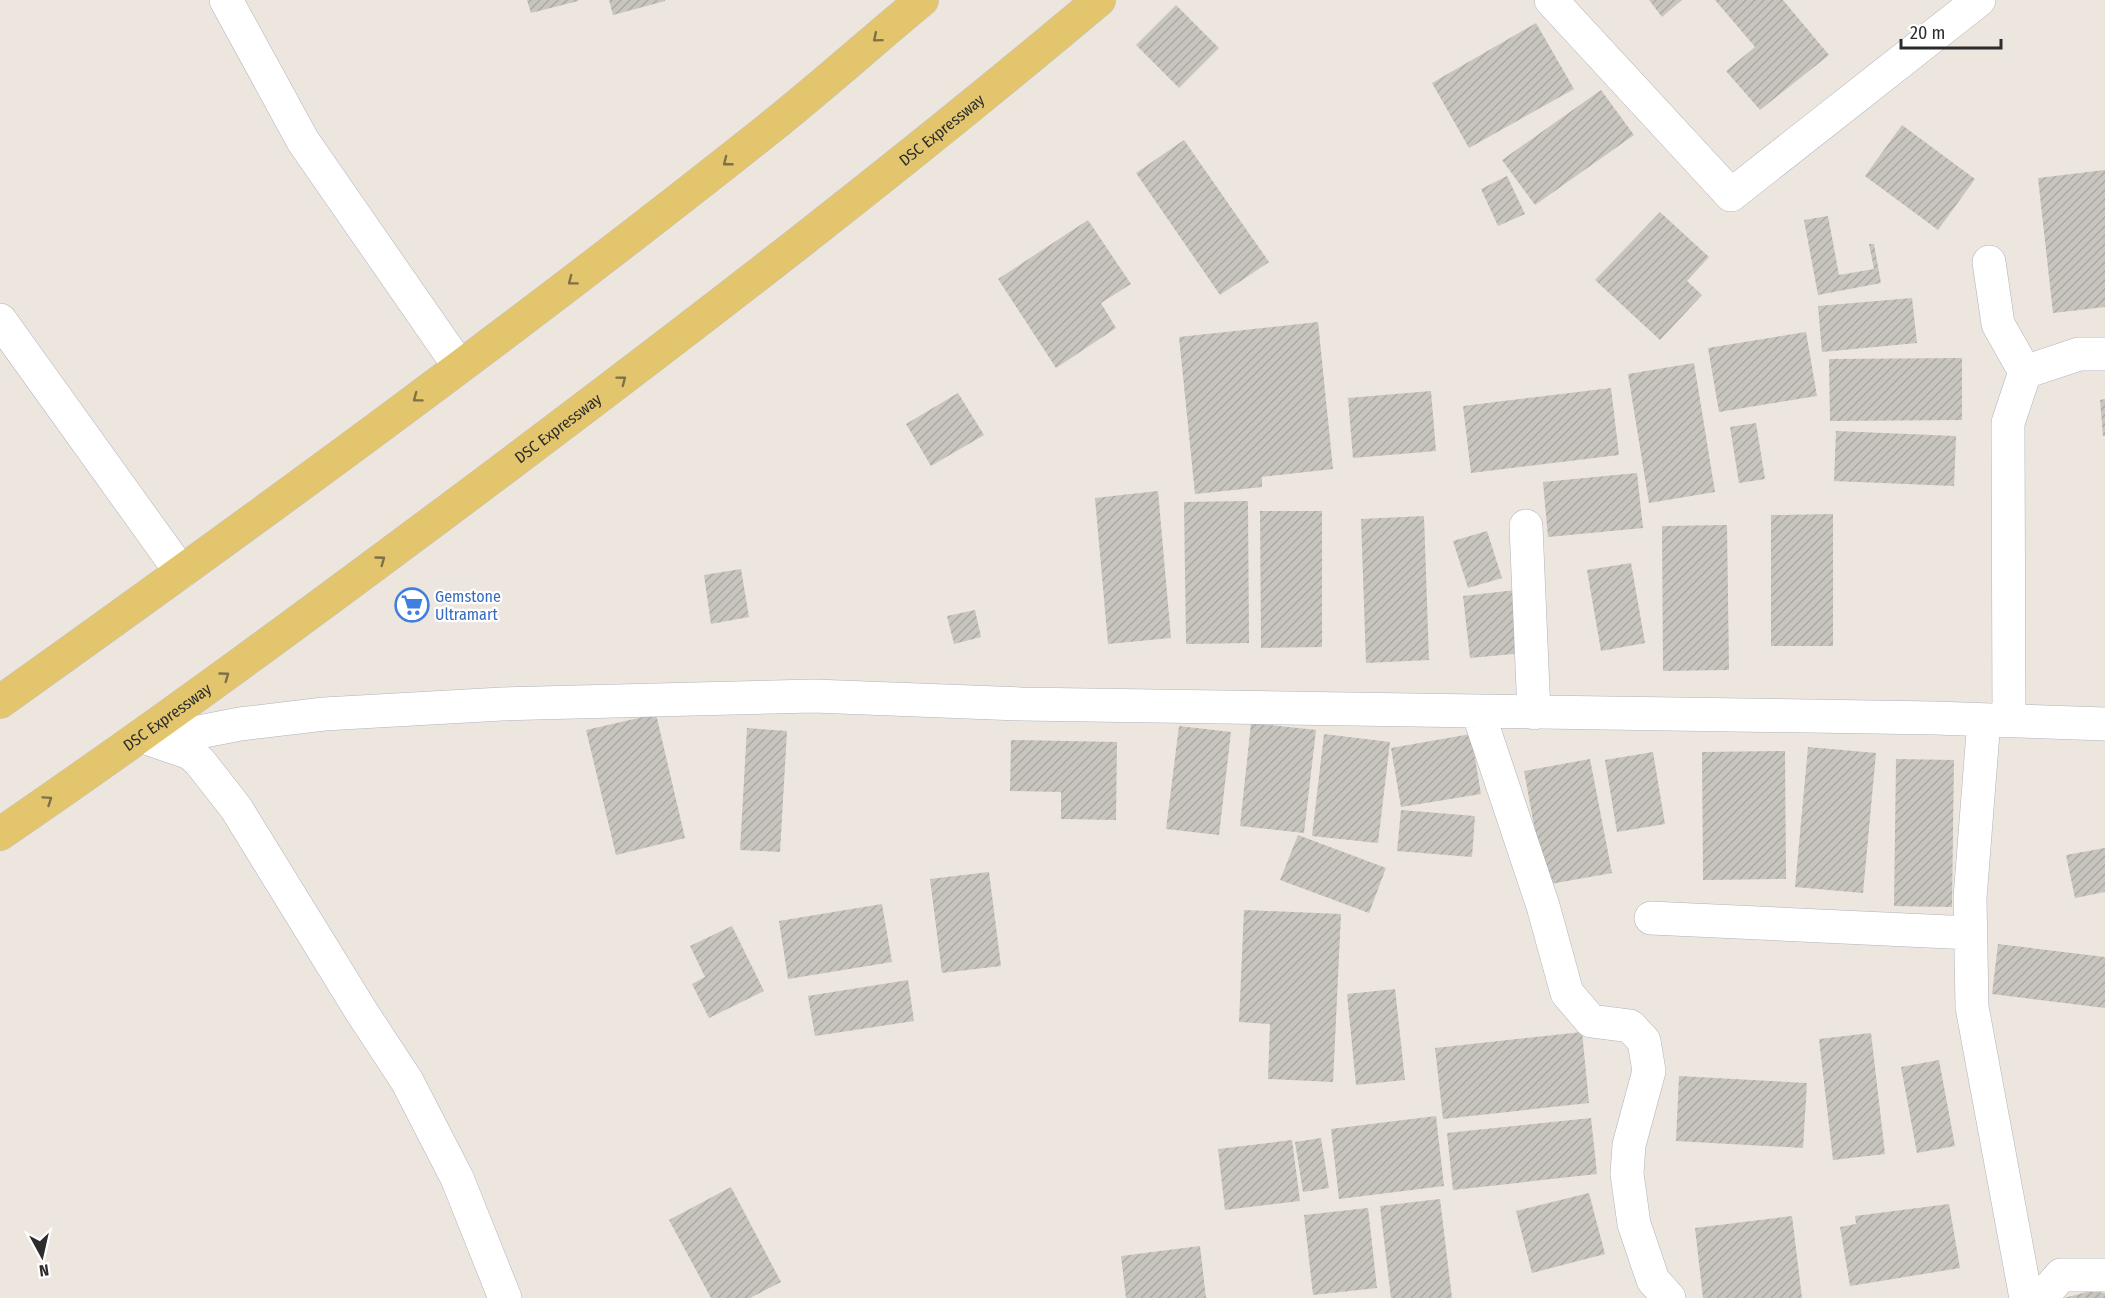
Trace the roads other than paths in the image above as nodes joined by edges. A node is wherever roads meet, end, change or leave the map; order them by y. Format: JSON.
{"nodes":[{"id":1,"x":226,"y":0,"type":"edge"},
{"id":2,"x":1099,"y":0,"type":"edge"},
{"id":3,"x":1551,"y":0,"type":"edge"},
{"id":4,"x":1979,"y":0,"type":"edge"},
{"id":5,"x":918,"y":1,"type":"edge"},
{"id":6,"x":1989,"y":262,"type":"dead end"},
{"id":7,"x":0,"y":320,"type":"edge"},
{"id":8,"x":2105,"y":354,"type":"edge"},
{"id":9,"x":459,"y":366,"type":"junction"},
{"id":10,"x":2025,"y":372,"type":"junction"},
{"id":11,"x":1526,"y":526,"type":"dead end"},
{"id":12,"x":181,"y":572,"type":"junction"},
{"id":13,"x":0,"y":702,"type":"edge"},
{"id":14,"x":1478,"y":712,"type":"junction"},
{"id":15,"x":1534,"y":713,"type":"junction"},
{"id":16,"x":1996,"y":721,"type":"junction"},
{"id":17,"x":2105,"y":724,"type":"edge"},
{"id":18,"x":147,"y":733,"type":"junction"},
{"id":19,"x":0,"y":834,"type":"edge"},
{"id":20,"x":1651,"y":918,"type":"dead end"},
{"id":21,"x":1971,"y":933,"type":"junction"},
{"id":22,"x":2105,"y":1275,"type":"edge"},
{"id":23,"x":505,"y":1298,"type":"edge"},
{"id":24,"x":1669,"y":1298,"type":"edge"},
{"id":25,"x":2026,"y":1298,"type":"edge"},
{"id":26,"x":2041,"y":1298,"type":"edge"}],
"edges":[{"from":1,"to":9,"type":"street"},
{"from":18,"to":2,"type":"main road","name":"DSC Expressway","one_way":true},
{"from":3,"to":4,"type":"street"},
{"from":5,"to":9,"type":"main road","one_way":true},
{"from":6,"to":10,"type":"street"},
{"from":7,"to":12,"type":"street"},
{"from":8,"to":10,"type":"street"},
{"from":9,"to":12,"type":"main road","one_way":true},
{"from":10,"to":16,"type":"street"},
{"from":11,"to":15,"type":"street"},
{"from":12,"to":13,"type":"main road"},
{"from":14,"to":15,"type":"street"},
{"from":14,"to":18,"type":"street"},
{"from":14,"to":24,"type":"street"},
{"from":15,"to":16,"type":"street"},
{"from":16,"to":17,"type":"street"},
{"from":16,"to":21,"type":"street"},
{"from":19,"to":18,"type":"main road","name":"DSC Expressway","one_way":true},
{"from":18,"to":23,"type":"street"},
{"from":20,"to":21,"type":"street"},
{"from":21,"to":25,"type":"street"},
{"from":22,"to":26,"type":"street"}]}
